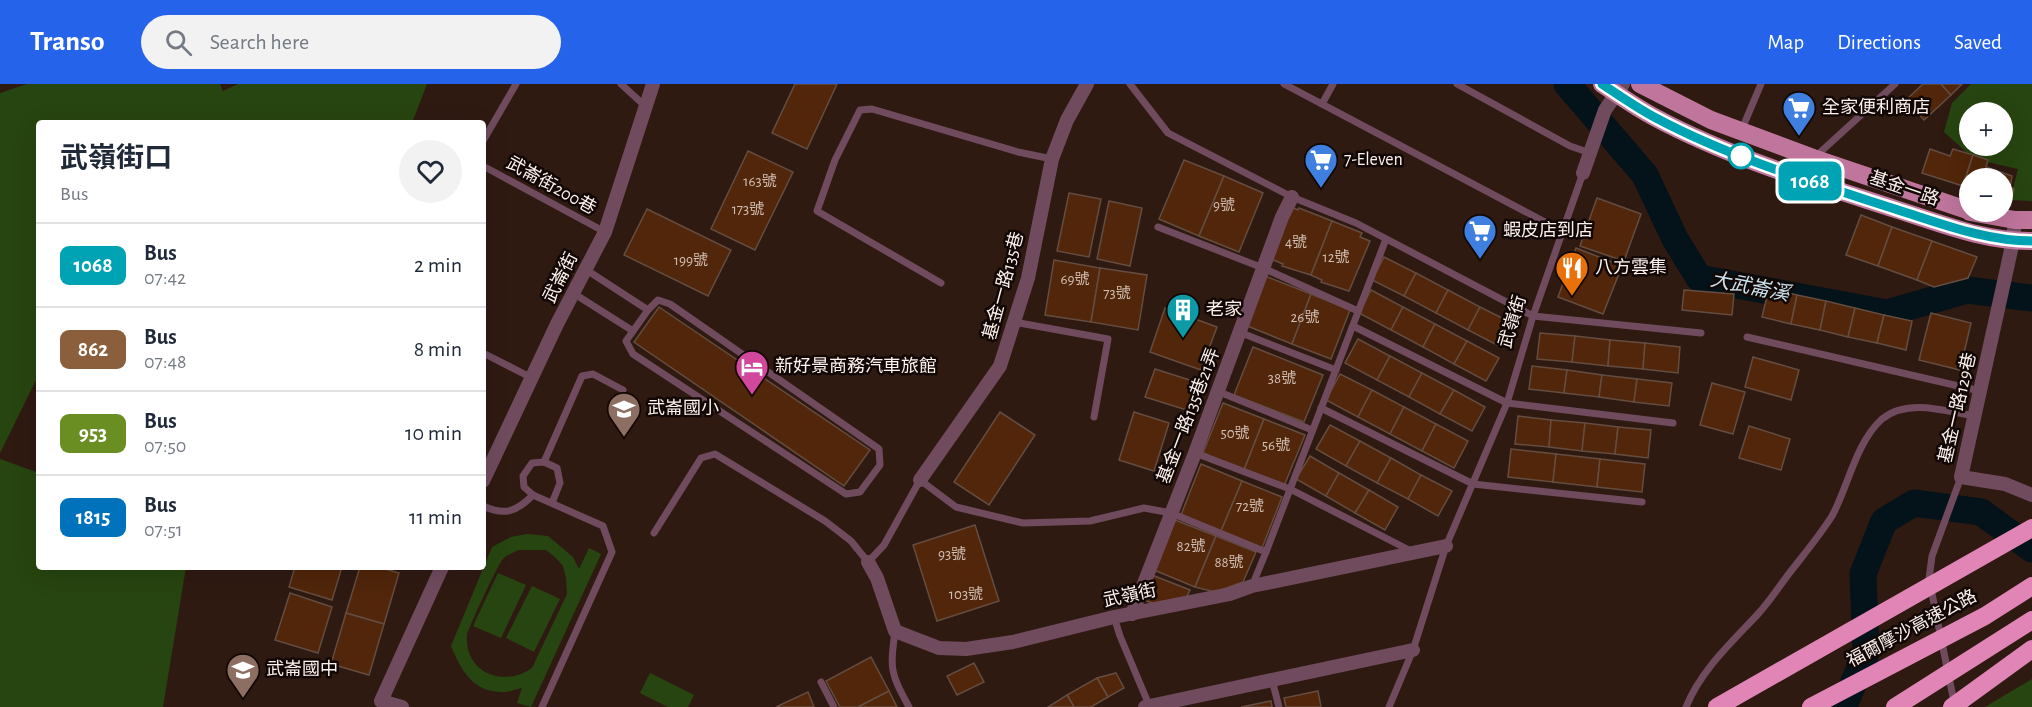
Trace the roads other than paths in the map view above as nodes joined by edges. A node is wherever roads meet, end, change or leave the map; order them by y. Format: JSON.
{"nodes":[{"id":1,"x":516,"y":84,"type":"edge"},
{"id":2,"x":621,"y":84,"type":"edge"},
{"id":3,"x":654,"y":84,"type":"edge"},
{"id":4,"x":1087,"y":84,"type":"edge"},
{"id":5,"x":1130,"y":84,"type":"edge"},
{"id":6,"x":1284,"y":84,"type":"edge"},
{"id":7,"x":1333,"y":84,"type":"edge"},
{"id":8,"x":1457,"y":84,"type":"edge"},
{"id":9,"x":1640,"y":84,"type":"edge"},
{"id":10,"x":1761,"y":84,"type":"edge"},
{"id":11,"x":1895,"y":84,"type":"edge"},
{"id":12,"x":1614,"y":87,"type":"edge"},
{"id":13,"x":1322,"y":104,"type":"junction"},
{"id":14,"x":645,"y":106,"type":"junction"},
{"id":15,"x":1741,"y":131,"type":"junction"},
{"id":16,"x":486,"y":136,"type":"edge"},
{"id":17,"x":1590,"y":153,"type":"junction"},
{"id":18,"x":1813,"y":158,"type":"junction"},
{"id":19,"x":1052,"y":159,"type":"junction"},
{"id":20,"x":486,"y":168,"type":"edge"},
{"id":21,"x":1583,"y":173,"type":"joint"},
{"id":22,"x":1292,"y":197,"type":"junction"},
{"id":23,"x":1959,"y":207,"type":"edge"},
{"id":24,"x":2024,"y":220,"type":"edge"},
{"id":25,"x":1158,"y":227,"type":"dead end"},
{"id":26,"x":1562,"y":231,"type":"junction"},
{"id":27,"x":605,"y":232,"type":"junction"},
{"id":28,"x":1386,"y":239,"type":"junction"},
{"id":29,"x":2013,"y":241,"type":"junction"},
{"id":30,"x":2032,"y":241,"type":"edge"},
{"id":31,"x":1263,"y":268,"type":"junction"},
{"id":32,"x":585,"y":269,"type":"junction"},
{"id":33,"x":941,"y":283,"type":"dead end"},
{"id":34,"x":573,"y":293,"type":"junction"},
{"id":35,"x":648,"y":310,"type":"junction"},
{"id":36,"x":1358,"y":311,"type":"junction"},
{"id":37,"x":1533,"y":316,"type":"junction"},
{"id":38,"x":1014,"y":322,"type":"junction"},
{"id":39,"x":1353,"y":326,"type":"junction"},
{"id":40,"x":633,"y":331,"type":"junction"},
{"id":41,"x":1239,"y":332,"type":"junction"},
{"id":42,"x":1701,"y":333,"type":"dead end"},
{"id":43,"x":1747,"y":337,"type":"dead end"},
{"id":44,"x":486,"y":355,"type":"edge"},
{"id":45,"x":1336,"y":370,"type":"junction"},
{"id":46,"x":532,"y":378,"type":"junction"},
{"id":47,"x":623,"y":390,"type":"dead end"},
{"id":48,"x":1217,"y":391,"type":"junction"},
{"id":49,"x":1980,"y":391,"type":"junction"},
{"id":50,"x":1507,"y":404,"type":"junction"},
{"id":51,"x":1321,"y":408,"type":"junction"},
{"id":52,"x":1974,"y":416,"type":"junction"},
{"id":53,"x":1094,"y":417,"type":"dead end"},
{"id":54,"x":1673,"y":423,"type":"dead end"},
{"id":55,"x":1312,"y":430,"type":"junction"},
{"id":56,"x":1195,"y":453,"type":"junction"},
{"id":57,"x":544,"y":462,"type":"junction"},
{"id":58,"x":486,"y":475,"type":"edge"},
{"id":59,"x":1961,"y":477,"type":"junction"},
{"id":60,"x":920,"y":480,"type":"junction"},
{"id":61,"x":1473,"y":484,"type":"junction"},
{"id":62,"x":1290,"y":489,"type":"junction"},
{"id":63,"x":533,"y":495,"type":"junction"},
{"id":64,"x":2032,"y":495,"type":"edge"},
{"id":65,"x":1642,"y":502,"type":"dead end"},
{"id":66,"x":552,"y":504,"type":"junction"},
{"id":67,"x":486,"y":507,"type":"edge"},
{"id":68,"x":1171,"y":513,"type":"junction"},
{"id":69,"x":2032,"y":528,"type":"edge"},
{"id":70,"x":654,"y":533,"type":"dead end"},
{"id":71,"x":2032,"y":537,"type":"edge"},
{"id":72,"x":1446,"y":546,"type":"junction"},
{"id":73,"x":1266,"y":552,"type":"junction"},
{"id":74,"x":1414,"y":552,"type":"junction"},
{"id":75,"x":868,"y":562,"type":"junction"},
{"id":76,"x":437,"y":570,"type":"edge"},
{"id":77,"x":1252,"y":586,"type":"junction"},
{"id":78,"x":2032,"y":586,"type":"edge"},
{"id":79,"x":1132,"y":614,"type":"junction"},
{"id":80,"x":1114,"y":617,"type":"junction"},
{"id":81,"x":2032,"y":620,"type":"edge"},
{"id":82,"x":895,"y":631,"type":"junction"},
{"id":83,"x":2032,"y":649,"type":"edge"},
{"id":84,"x":1413,"y":651,"type":"junction"},
{"id":85,"x":1272,"y":680,"type":"junction"},
{"id":86,"x":822,"y":682,"type":"dead end"},
{"id":87,"x":380,"y":704,"type":"edge"},
{"id":88,"x":1179,"y":704,"type":"edge"},
{"id":89,"x":1147,"y":706,"type":"edge"},
{"id":90,"x":402,"y":707,"type":"edge"},
{"id":91,"x":542,"y":707,"type":"edge"},
{"id":92,"x":834,"y":707,"type":"edge"},
{"id":93,"x":909,"y":707,"type":"edge"},
{"id":94,"x":1279,"y":707,"type":"edge"},
{"id":95,"x":1389,"y":707,"type":"edge"},
{"id":96,"x":1686,"y":707,"type":"edge"},
{"id":97,"x":1717,"y":707,"type":"edge"},
{"id":98,"x":1737,"y":707,"type":"edge"},
{"id":99,"x":1811,"y":707,"type":"edge"},
{"id":100,"x":1895,"y":707,"type":"edge"},
{"id":101,"x":1954,"y":707,"type":"edge"}],
"edges":[{"from":1,"to":16,"type":"lane"},
{"from":2,"to":14,"type":"lane"},
{"from":3,"to":14,"type":"street","name":"武崙街"},
{"from":4,"to":19,"type":"street","name":"基金一路135巷"},
{"from":5,"to":22,"type":"lane"},
{"from":6,"to":13,"type":"lane"},
{"from":7,"to":13,"type":"lane"},
{"from":8,"to":17,"type":"lane"},
{"from":9,"to":15,"type":"main road","name":"基金一路"},
{"from":10,"to":15,"type":"lane"},
{"from":11,"to":18,"type":"lane"},
{"from":12,"to":17,"type":"street"},
{"from":12,"to":29,"type":"main road","name":"基金一路"},
{"from":13,"to":26,"type":"lane"},
{"from":14,"to":27,"type":"street","name":"武崙街"},
{"from":15,"to":18,"type":"main road","name":"基金一路"},
{"from":17,"to":21,"type":"street"},
{"from":18,"to":23,"type":"main road","name":"基金一路"},
{"from":19,"to":33,"type":"lane"},
{"from":19,"to":38,"type":"street","name":"基金一路135巷"},
{"from":20,"to":27,"type":"lane","name":"武崙街200巷"},
{"from":21,"to":26,"type":"lane","name":"武嶺街"},
{"from":22,"to":28,"type":"lane"},
{"from":22,"to":31,"type":"street","name":"基金一路135巷21弄"},
{"from":24,"to":29,"type":"street"},
{"from":25,"to":31,"type":"lane"},
{"from":26,"to":37,"type":"lane","name":"武嶺街"},
{"from":27,"to":32,"type":"street","name":"武崙街"},
{"from":28,"to":36,"type":"lane"},
{"from":28,"to":37,"type":"lane"},
{"from":29,"to":30,"type":"main road","name":"基金一路"},
{"from":29,"to":49,"type":"street","name":"基金一路129巷"},
{"from":31,"to":36,"type":"lane"},
{"from":31,"to":41,"type":"street","name":"基金一路135巷21弄"},
{"from":32,"to":34,"type":"street","name":"武崙街"},
{"from":32,"to":35,"type":"lane"},
{"from":34,"to":40,"type":"lane"},
{"from":34,"to":46,"type":"street","name":"武崙街"},
{"from":35,"to":40,"type":"lane"},
{"from":35,"to":40,"type":"lane"},
{"from":36,"to":39,"type":"lane"},
{"from":37,"to":42,"type":"lane"},
{"from":37,"to":50,"type":"lane","name":"武嶺街"},
{"from":38,"to":53,"type":"lane"},
{"from":38,"to":60,"type":"street","name":"基金一路135巷"},
{"from":39,"to":45,"type":"lane"},
{"from":39,"to":50,"type":"lane"},
{"from":41,"to":45,"type":"lane"},
{"from":41,"to":48,"type":"street","name":"基金一路135巷21弄"},
{"from":43,"to":49,"type":"lane"},
{"from":44,"to":46,"type":"lane"},
{"from":45,"to":51,"type":"lane"},
{"from":46,"to":58,"type":"street","name":"武崙街"},
{"from":47,"to":57,"type":"lane"},
{"from":48,"to":55,"type":"lane"},
{"from":48,"to":56,"type":"street","name":"基金一路135巷21弄"},
{"from":49,"to":52,"type":"street","name":"基金一路129巷"},
{"from":50,"to":54,"type":"lane"},
{"from":50,"to":61,"type":"lane","name":"武嶺街"},
{"from":51,"to":55,"type":"lane"},
{"from":51,"to":61,"type":"lane"},
{"from":52,"to":59,"type":"street","name":"基金一路129巷"},
{"from":52,"to":96,"type":"lane"},
{"from":55,"to":62,"type":"lane"},
{"from":56,"to":62,"type":"lane"},
{"from":56,"to":68,"type":"street","name":"基金一路135巷21弄"},
{"from":57,"to":63,"type":"lane"},
{"from":57,"to":66,"type":"lane"},
{"from":59,"to":64,"type":"street","name":"基金一路129巷"},
{"from":59,"to":101,"type":"lane"},
{"from":60,"to":68,"type":"lane"},
{"from":60,"to":75,"type":"lane"},
{"from":61,"to":65,"type":"lane"},
{"from":61,"to":72,"type":"lane","name":"武嶺街"},
{"from":62,"to":73,"type":"lane"},
{"from":62,"to":74,"type":"lane"},
{"from":63,"to":66,"type":"lane"},
{"from":63,"to":67,"type":"lane"},
{"from":66,"to":91,"type":"lane"},
{"from":68,"to":73,"type":"lane"},
{"from":68,"to":79,"type":"street","name":"基金一路135巷21弄"},
{"from":69,"to":97,"type":"highway"},
{"from":70,"to":75,"type":"lane"},
{"from":71,"to":98,"type":"highway"},
{"from":72,"to":74,"type":"street","name":"武嶺街"},
{"from":72,"to":84,"type":"lane","name":"武嶺街"},
{"from":73,"to":77,"type":"lane"},
{"from":74,"to":77,"type":"street","name":"武嶺街"},
{"from":75,"to":82,"type":"street"},
{"from":76,"to":87,"type":"street"},
{"from":77,"to":79,"type":"street","name":"武嶺街"},
{"from":78,"to":99,"type":"highway","name":"福爾摩沙高速公路"},
{"from":79,"to":80,"type":"street","name":"武嶺街"},
{"from":80,"to":82,"type":"street","name":"武嶺街"},
{"from":80,"to":89,"type":"lane"},
{"from":81,"to":100,"type":"highway"},
{"from":82,"to":93,"type":"lane"},
{"from":83,"to":101,"type":"highway"},
{"from":84,"to":85,"type":"street"},
{"from":84,"to":95,"type":"lane","name":"武嶺街"},
{"from":85,"to":88,"type":"street"},
{"from":85,"to":94,"type":"lane"},
{"from":86,"to":92,"type":"lane"},
{"from":87,"to":90,"type":"street"},
{"from":88,"to":89,"type":"street"}]}
